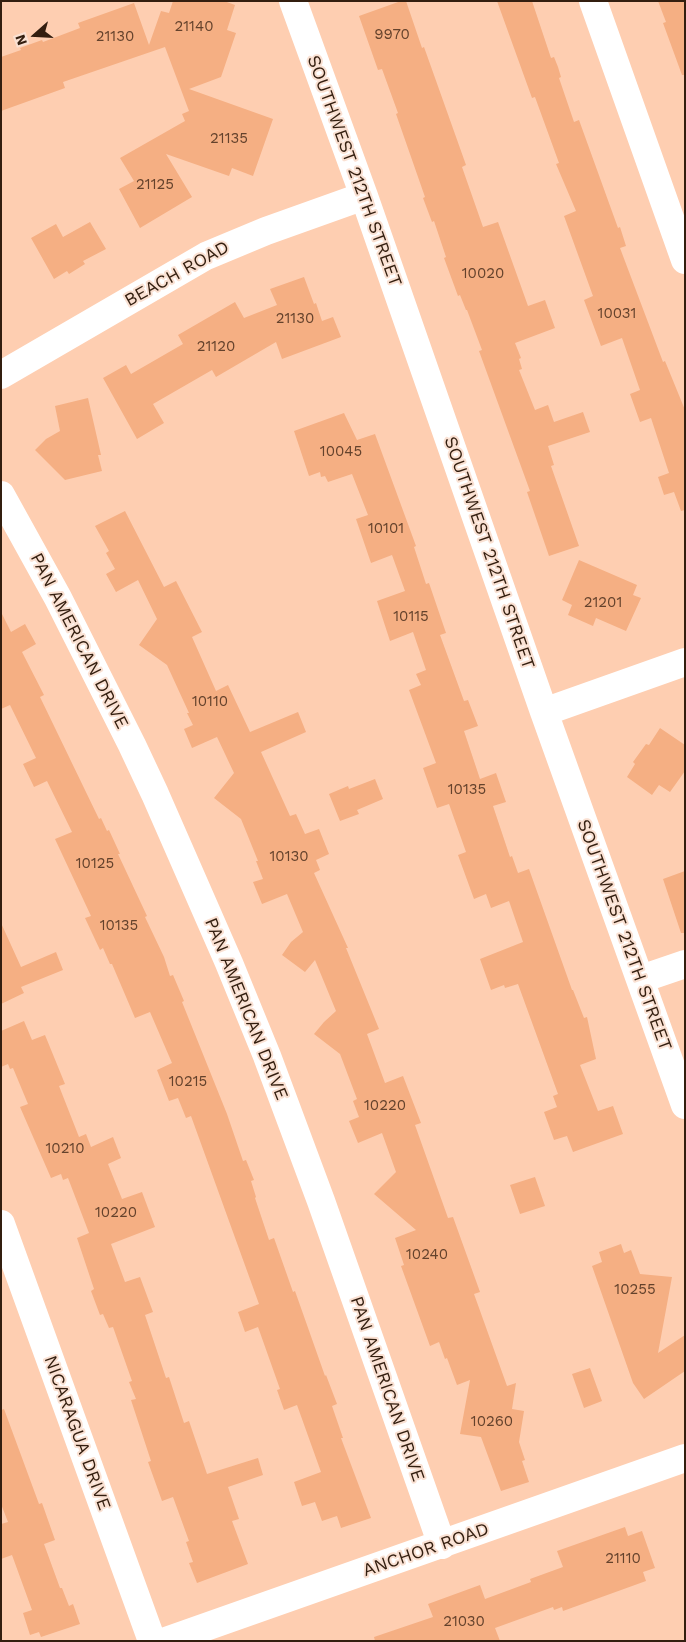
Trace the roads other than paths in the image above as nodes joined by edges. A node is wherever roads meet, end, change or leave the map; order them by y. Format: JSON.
{"nodes":[{"id":1,"x":294,"y":1,"type":"edge"},
{"id":2,"x":593,"y":1,"type":"edge"},
{"id":3,"x":364,"y":196,"type":"junction"},
{"id":4,"x":685,"y":260,"type":"edge"},
{"id":5,"x":1,"y":375,"type":"edge"},
{"id":6,"x":1,"y":495,"type":"edge"},
{"id":7,"x":685,"y":662,"type":"edge"},
{"id":8,"x":544,"y":712,"type":"junction"},
{"id":9,"x":685,"y":964,"type":"edge"},
{"id":10,"x":641,"y":979,"type":"junction"},
{"id":11,"x":685,"y":1105,"type":"edge"},
{"id":12,"x":1,"y":1224,"type":"edge"},
{"id":13,"x":685,"y":1458,"type":"edge"},
{"id":14,"x":442,"y":1545,"type":"junction"},
{"id":15,"x":203,"y":1635,"type":"edge"},
{"id":16,"x":152,"y":1641,"type":"edge"},
{"id":17,"x":166,"y":1641,"type":"edge"}],
"edges":[{"from":1,"to":3,"type":"street","name":"SOUTHWEST 212TH STREET"},
{"from":2,"to":4,"type":"street"},
{"from":3,"to":5,"type":"street","name":"BEACH ROAD"},
{"from":3,"to":8,"type":"street","name":"SOUTHWEST 212TH STREET"},
{"from":6,"to":14,"type":"street","name":"PAN AMERICAN DRIVE"},
{"from":7,"to":8,"type":"street"},
{"from":8,"to":10,"type":"street","name":"SOUTHWEST 212TH STREET"},
{"from":9,"to":10,"type":"street"},
{"from":10,"to":11,"type":"street","name":"SOUTHWEST 212TH STREET"},
{"from":12,"to":16,"type":"street","name":"NICARAGUA DRIVE"},
{"from":13,"to":14,"type":"street","name":"ANCHOR ROAD"},
{"from":14,"to":15,"type":"street","name":"ANCHOR ROAD"},
{"from":15,"to":17,"type":"street","name":"ANCHOR ROAD"}]}
